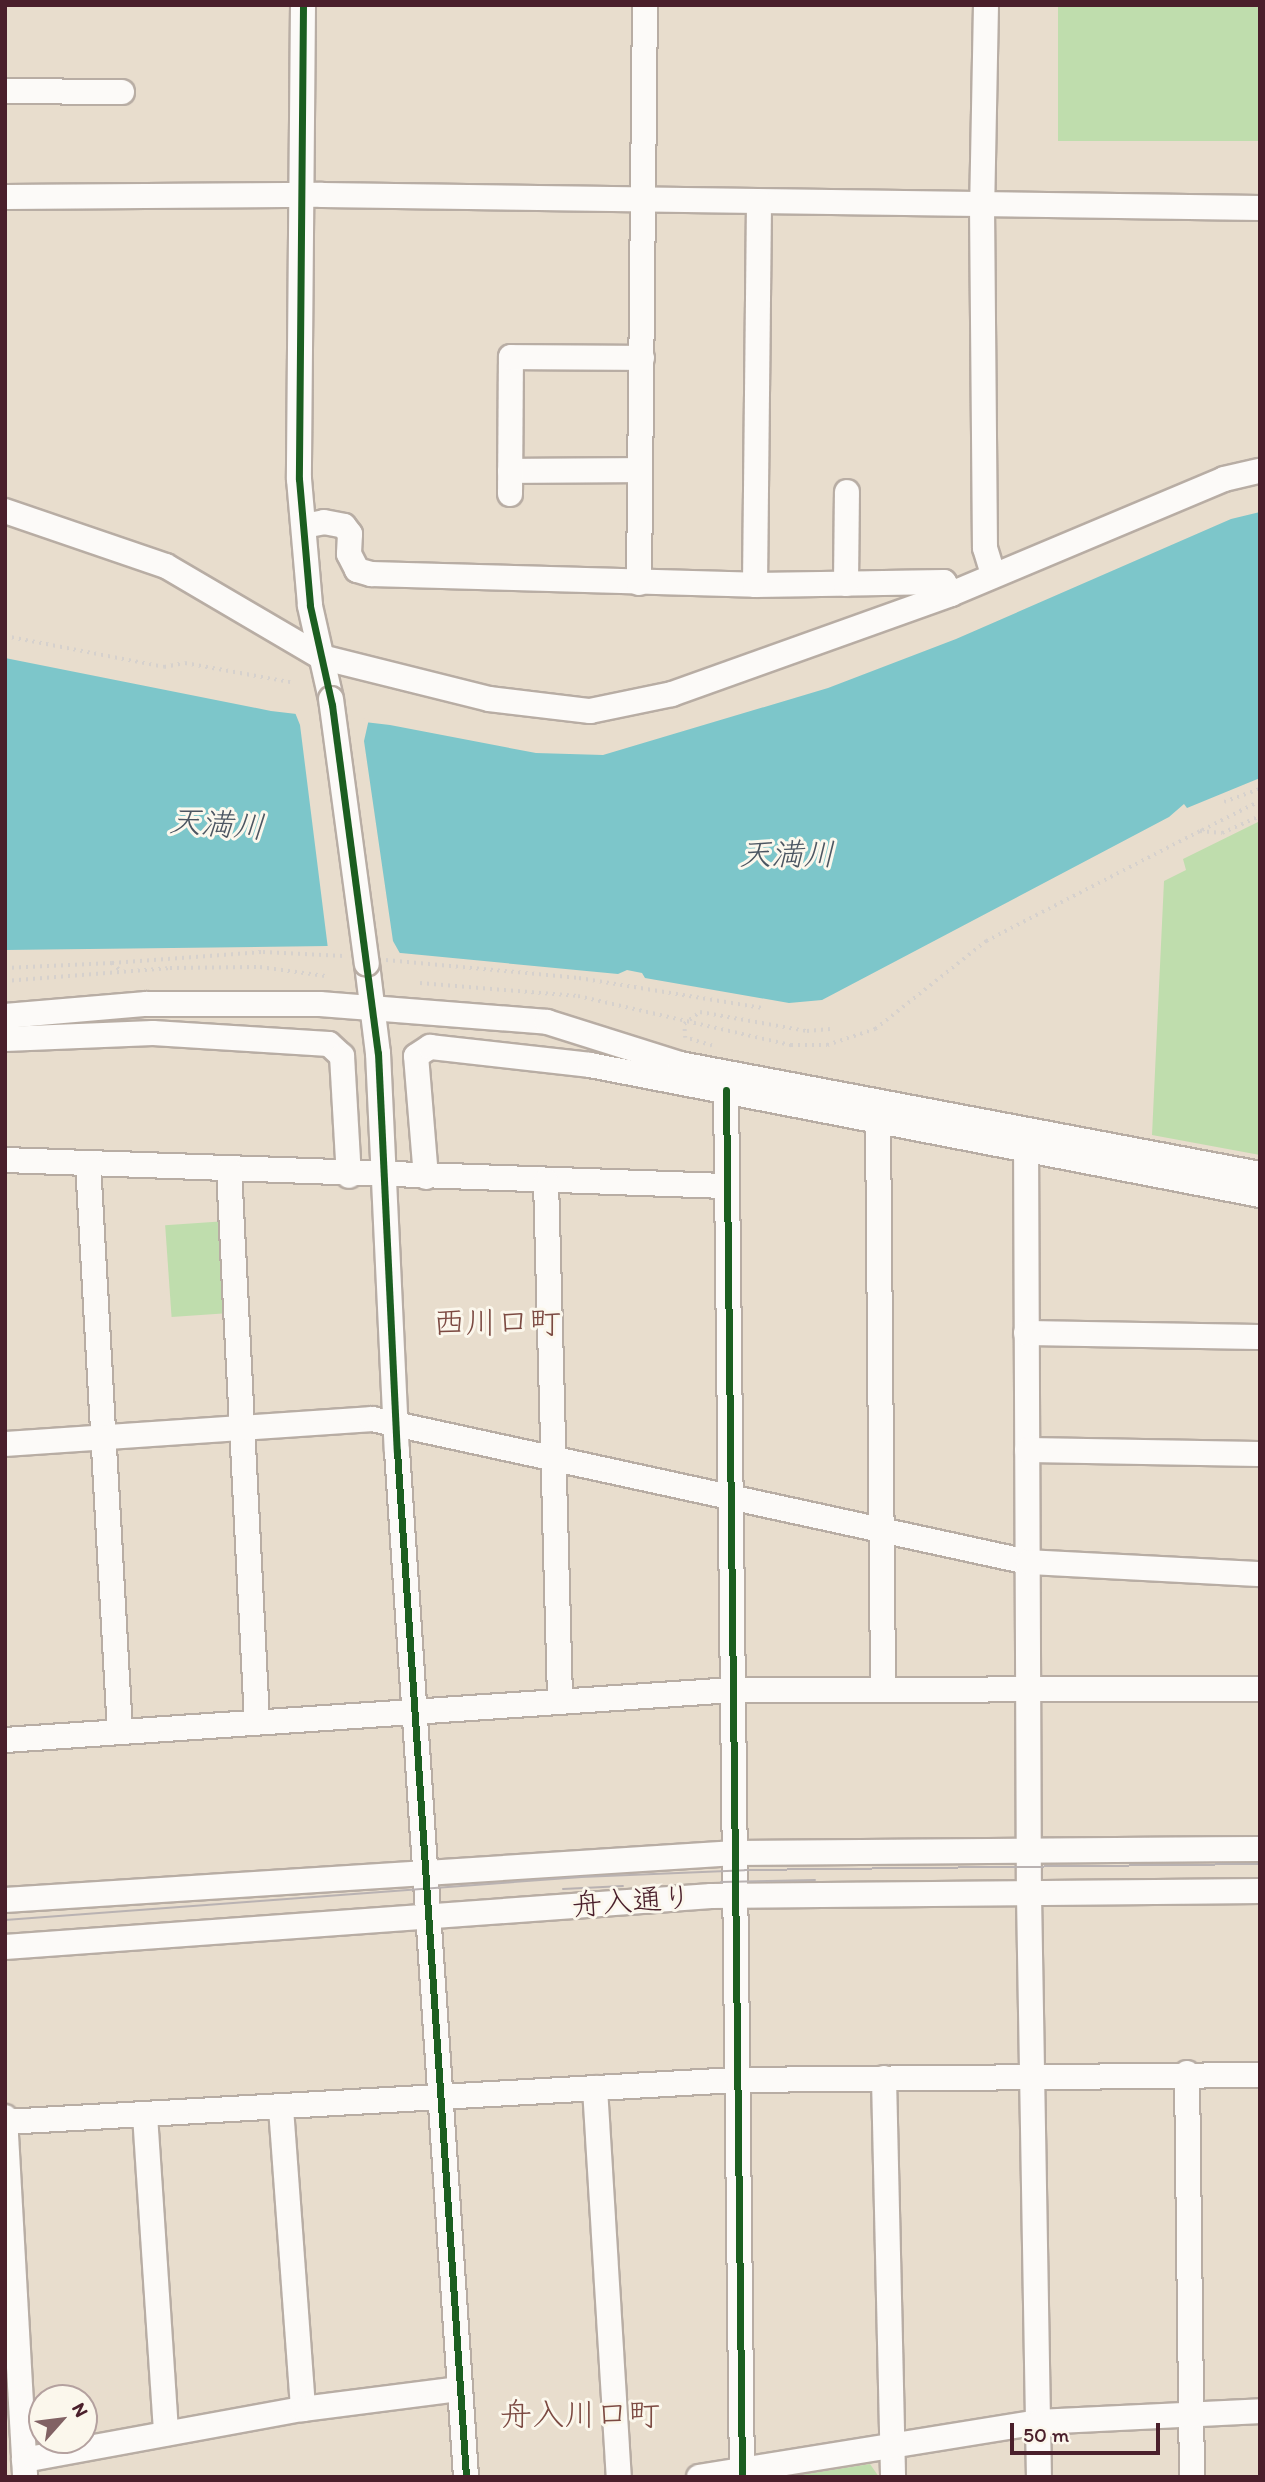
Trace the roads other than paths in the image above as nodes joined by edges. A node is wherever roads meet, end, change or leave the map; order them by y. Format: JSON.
{"nodes":[{"id":1,"x":303,"y":5,"type":"edge"},
{"id":2,"x":645,"y":5,"type":"edge"},
{"id":3,"x":986,"y":5,"type":"edge"},
{"id":4,"x":5,"y":91,"type":"edge"},
{"id":5,"x":122,"y":92,"type":"dead end"},
{"id":6,"x":301,"y":195,"type":"junction"},
{"id":7,"x":5,"y":197,"type":"edge"},
{"id":8,"x":644,"y":201,"type":"junction"},
{"id":9,"x":759,"y":202,"type":"junction"},
{"id":10,"x":982,"y":206,"type":"junction"},
{"id":11,"x":1260,"y":208,"type":"edge"},
{"id":12,"x":642,"y":358,"type":"junction"},
{"id":13,"x":640,"y":470,"type":"junction"},
{"id":14,"x":1260,"y":471,"type":"edge"},
{"id":15,"x":847,"y":492,"type":"dead end"},
{"id":16,"x":5,"y":511,"type":"edge"},
{"id":17,"x":303,"y":526,"type":"junction"},
{"id":18,"x":993,"y":575,"type":"junction"},
{"id":19,"x":639,"y":583,"type":"junction"},
{"id":20,"x":846,"y":584,"type":"junction"},
{"id":21,"x":755,"y":585,"type":"junction"},
{"id":22,"x":951,"y":594,"type":"junction"},
{"id":23,"x":321,"y":657,"type":"junction"},
{"id":24,"x":373,"y":1010,"type":"junction"},
{"id":25,"x":5,"y":1016,"type":"edge"},
{"id":26,"x":5,"y":1039,"type":"edge"},
{"id":27,"x":726,"y":1090,"type":"junction"},
{"id":28,"x":878,"y":1123,"type":"junction"},
{"id":29,"x":1026,"y":1141,"type":"junction"},
{"id":30,"x":5,"y":1160,"type":"edge"},
{"id":31,"x":88,"y":1163,"type":"junction"},
{"id":32,"x":229,"y":1170,"type":"junction"},
{"id":33,"x":1260,"y":1174,"type":"edge"},
{"id":34,"x":349,"y":1176,"type":"junction"},
{"id":35,"x":384,"y":1176,"type":"junction"},
{"id":36,"x":426,"y":1177,"type":"junction"},
{"id":37,"x":546,"y":1181,"type":"junction"},
{"id":38,"x":725,"y":1186,"type":"junction"},
{"id":39,"x":1260,"y":1195,"type":"edge"},
{"id":40,"x":1026,"y":1333,"type":"junction"},
{"id":41,"x":1260,"y":1337,"type":"edge"},
{"id":42,"x":396,"y":1421,"type":"junction"},
{"id":43,"x":244,"y":1427,"type":"junction"},
{"id":44,"x":105,"y":1437,"type":"junction"},
{"id":45,"x":5,"y":1444,"type":"edge"},
{"id":46,"x":1027,"y":1450,"type":"junction"},
{"id":47,"x":1260,"y":1454,"type":"edge"},
{"id":48,"x":552,"y":1455,"type":"junction"},
{"id":49,"x":729,"y":1494,"type":"junction"},
{"id":50,"x":881,"y":1531,"type":"junction"},
{"id":51,"x":1028,"y":1562,"type":"junction"},
{"id":52,"x":1260,"y":1574,"type":"edge"},
{"id":53,"x":1029,"y":1687,"type":"junction"},
{"id":54,"x":883,"y":1688,"type":"junction"},
{"id":55,"x":1260,"y":1689,"type":"edge"},
{"id":56,"x":732,"y":1690,"type":"junction"},
{"id":57,"x":560,"y":1700,"type":"junction"},
{"id":58,"x":417,"y":1709,"type":"junction"},
{"id":59,"x":257,"y":1721,"type":"junction"},
{"id":60,"x":120,"y":1731,"type":"junction"},
{"id":61,"x":5,"y":1740,"type":"edge"},
{"id":62,"x":1260,"y":1849,"type":"edge"},
{"id":63,"x":1029,"y":1850,"type":"junction"},
{"id":64,"x":735,"y":1853,"type":"junction"},
{"id":65,"x":428,"y":1869,"type":"junction"},
{"id":66,"x":1260,"y":1891,"type":"edge"},
{"id":67,"x":734,"y":1895,"type":"junction"},
{"id":68,"x":1029,"y":1895,"type":"junction"},
{"id":69,"x":5,"y":1900,"type":"edge"},
{"id":70,"x":430,"y":1914,"type":"junction"},
{"id":71,"x":5,"y":1947,"type":"edge"},
{"id":72,"x":1187,"y":2073,"type":"junction"},
{"id":73,"x":1260,"y":2075,"type":"edge"},
{"id":74,"x":1031,"y":2076,"type":"junction"},
{"id":75,"x":884,"y":2078,"type":"junction"},
{"id":76,"x":736,"y":2080,"type":"junction"},
{"id":77,"x":595,"y":2088,"type":"junction"},
{"id":78,"x":442,"y":2097,"type":"junction"},
{"id":79,"x":281,"y":2108,"type":"junction"},
{"id":80,"x":145,"y":2115,"type":"junction"},
{"id":81,"x":5,"y":2120,"type":"edge"},
{"id":82,"x":460,"y":2389,"type":"junction"},
{"id":83,"x":303,"y":2409,"type":"junction"},
{"id":84,"x":1260,"y":2411,"type":"edge"},
{"id":85,"x":1191,"y":2413,"type":"junction"},
{"id":86,"x":1039,"y":2422,"type":"junction"},
{"id":87,"x":166,"y":2433,"type":"junction"},
{"id":88,"x":889,"y":2448,"type":"junction"},
{"id":89,"x":25,"y":2468,"type":"edge"},
{"id":90,"x":741,"y":2473,"type":"edge"},
{"id":91,"x":466,"y":2477,"type":"edge"},
{"id":92,"x":619,"y":2477,"type":"edge"},
{"id":93,"x":699,"y":2477,"type":"edge"},
{"id":94,"x":893,"y":2477,"type":"edge"},
{"id":95,"x":1039,"y":2477,"type":"edge"},
{"id":96,"x":1192,"y":2477,"type":"edge"}],
"edges":[{"from":1,"to":6,"type":"street"},
{"from":2,"to":8,"type":"street"},
{"from":3,"to":10,"type":"street"},
{"from":4,"to":5,"type":"street"},
{"from":6,"to":7,"type":"street"},
{"from":6,"to":8,"type":"street"},
{"from":6,"to":17,"type":"street"},
{"from":8,"to":9,"type":"street"},
{"from":8,"to":12,"type":"street"},
{"from":9,"to":10,"type":"street"},
{"from":9,"to":21,"type":"street"},
{"from":10,"to":11,"type":"street"},
{"from":10,"to":18,"type":"street"},
{"from":12,"to":13,"type":"street"},
{"from":12,"to":13,"type":"street"},
{"from":13,"to":19,"type":"street"},
{"from":14,"to":18,"type":"street"},
{"from":15,"to":20,"type":"street"},
{"from":16,"to":23,"type":"street"},
{"from":17,"to":19,"type":"street"},
{"from":17,"to":23,"type":"street"},
{"from":18,"to":22,"type":"street"},
{"from":19,"to":21,"type":"street"},
{"from":20,"to":21,"type":"street"},
{"from":20,"to":22,"type":"street"},
{"from":22,"to":23,"type":"street"},
{"from":23,"to":24,"type":"street","bridge":true},
{"from":24,"to":25,"type":"street"},
{"from":24,"to":29,"type":"street"},
{"from":24,"to":35,"type":"street"},
{"from":26,"to":34,"type":"street"},
{"from":27,"to":28,"type":"street"},
{"from":27,"to":36,"type":"street"},
{"from":27,"to":38,"type":"street"},
{"from":28,"to":29,"type":"street"},
{"from":28,"to":50,"type":"street"},
{"from":29,"to":33,"type":"street"},
{"from":29,"to":39,"type":"street"},
{"from":29,"to":40,"type":"street"},
{"from":30,"to":31,"type":"street"},
{"from":31,"to":32,"type":"street"},
{"from":31,"to":44,"type":"street"},
{"from":32,"to":34,"type":"street"},
{"from":32,"to":43,"type":"street"},
{"from":34,"to":35,"type":"street"},
{"from":35,"to":36,"type":"street"},
{"from":35,"to":42,"type":"street"},
{"from":36,"to":37,"type":"street"},
{"from":37,"to":38,"type":"street"},
{"from":37,"to":48,"type":"street"},
{"from":38,"to":49,"type":"street"},
{"from":40,"to":41,"type":"street"},
{"from":40,"to":46,"type":"street"},
{"from":42,"to":43,"type":"street"},
{"from":42,"to":48,"type":"street"},
{"from":42,"to":58,"type":"street"},
{"from":43,"to":44,"type":"street"},
{"from":43,"to":59,"type":"street"},
{"from":44,"to":45,"type":"street"},
{"from":44,"to":60,"type":"street"},
{"from":46,"to":47,"type":"street"},
{"from":46,"to":51,"type":"street"},
{"from":48,"to":49,"type":"street"},
{"from":48,"to":57,"type":"street"},
{"from":49,"to":50,"type":"street"},
{"from":49,"to":56,"type":"street"},
{"from":50,"to":51,"type":"street"},
{"from":50,"to":54,"type":"street"},
{"from":51,"to":52,"type":"street"},
{"from":51,"to":53,"type":"street"},
{"from":53,"to":54,"type":"street"},
{"from":53,"to":55,"type":"street"},
{"from":53,"to":63,"type":"street"},
{"from":54,"to":56,"type":"street"},
{"from":56,"to":57,"type":"street"},
{"from":56,"to":64,"type":"street"},
{"from":57,"to":58,"type":"street"},
{"from":58,"to":59,"type":"street"},
{"from":58,"to":65,"type":"street"},
{"from":59,"to":60,"type":"street"},
{"from":60,"to":61,"type":"street"},
{"from":62,"to":63,"type":"street","name":"舟入通り"},
{"from":63,"to":64,"type":"street","name":"舟入通り"},
{"from":63,"to":68,"type":"street"},
{"from":64,"to":65,"type":"street","name":"舟入通り"},
{"from":64,"to":67,"type":"street"},
{"from":65,"to":69,"type":"street","name":"舟入通り"},
{"from":65,"to":70,"type":"street"},
{"from":66,"to":68,"type":"street","name":"舟入通り"},
{"from":67,"to":68,"type":"street","name":"舟入通り"},
{"from":67,"to":70,"type":"street","name":"舟入通り"},
{"from":67,"to":76,"type":"street"},
{"from":68,"to":74,"type":"street"},
{"from":70,"to":71,"type":"street","name":"舟入通り"},
{"from":70,"to":78,"type":"street"},
{"from":72,"to":73,"type":"street"},
{"from":72,"to":74,"type":"street"},
{"from":72,"to":85,"type":"street"},
{"from":74,"to":75,"type":"street"},
{"from":74,"to":86,"type":"street"},
{"from":75,"to":76,"type":"street"},
{"from":75,"to":88,"type":"street"},
{"from":76,"to":77,"type":"street"},
{"from":76,"to":90,"type":"street"},
{"from":77,"to":78,"type":"street"},
{"from":77,"to":92,"type":"street"},
{"from":78,"to":79,"type":"street"},
{"from":78,"to":82,"type":"street"},
{"from":79,"to":80,"type":"street"},
{"from":79,"to":83,"type":"street"},
{"from":80,"to":81,"type":"street"},
{"from":80,"to":87,"type":"street"},
{"from":81,"to":89,"type":"street"},
{"from":82,"to":83,"type":"street"},
{"from":82,"to":91,"type":"street"},
{"from":83,"to":87,"type":"street"},
{"from":84,"to":85,"type":"street"},
{"from":85,"to":86,"type":"street"},
{"from":85,"to":96,"type":"street"},
{"from":86,"to":88,"type":"street"},
{"from":86,"to":95,"type":"street"},
{"from":87,"to":89,"type":"street"},
{"from":88,"to":90,"type":"street"},
{"from":88,"to":94,"type":"street"},
{"from":90,"to":93,"type":"street"}]}
